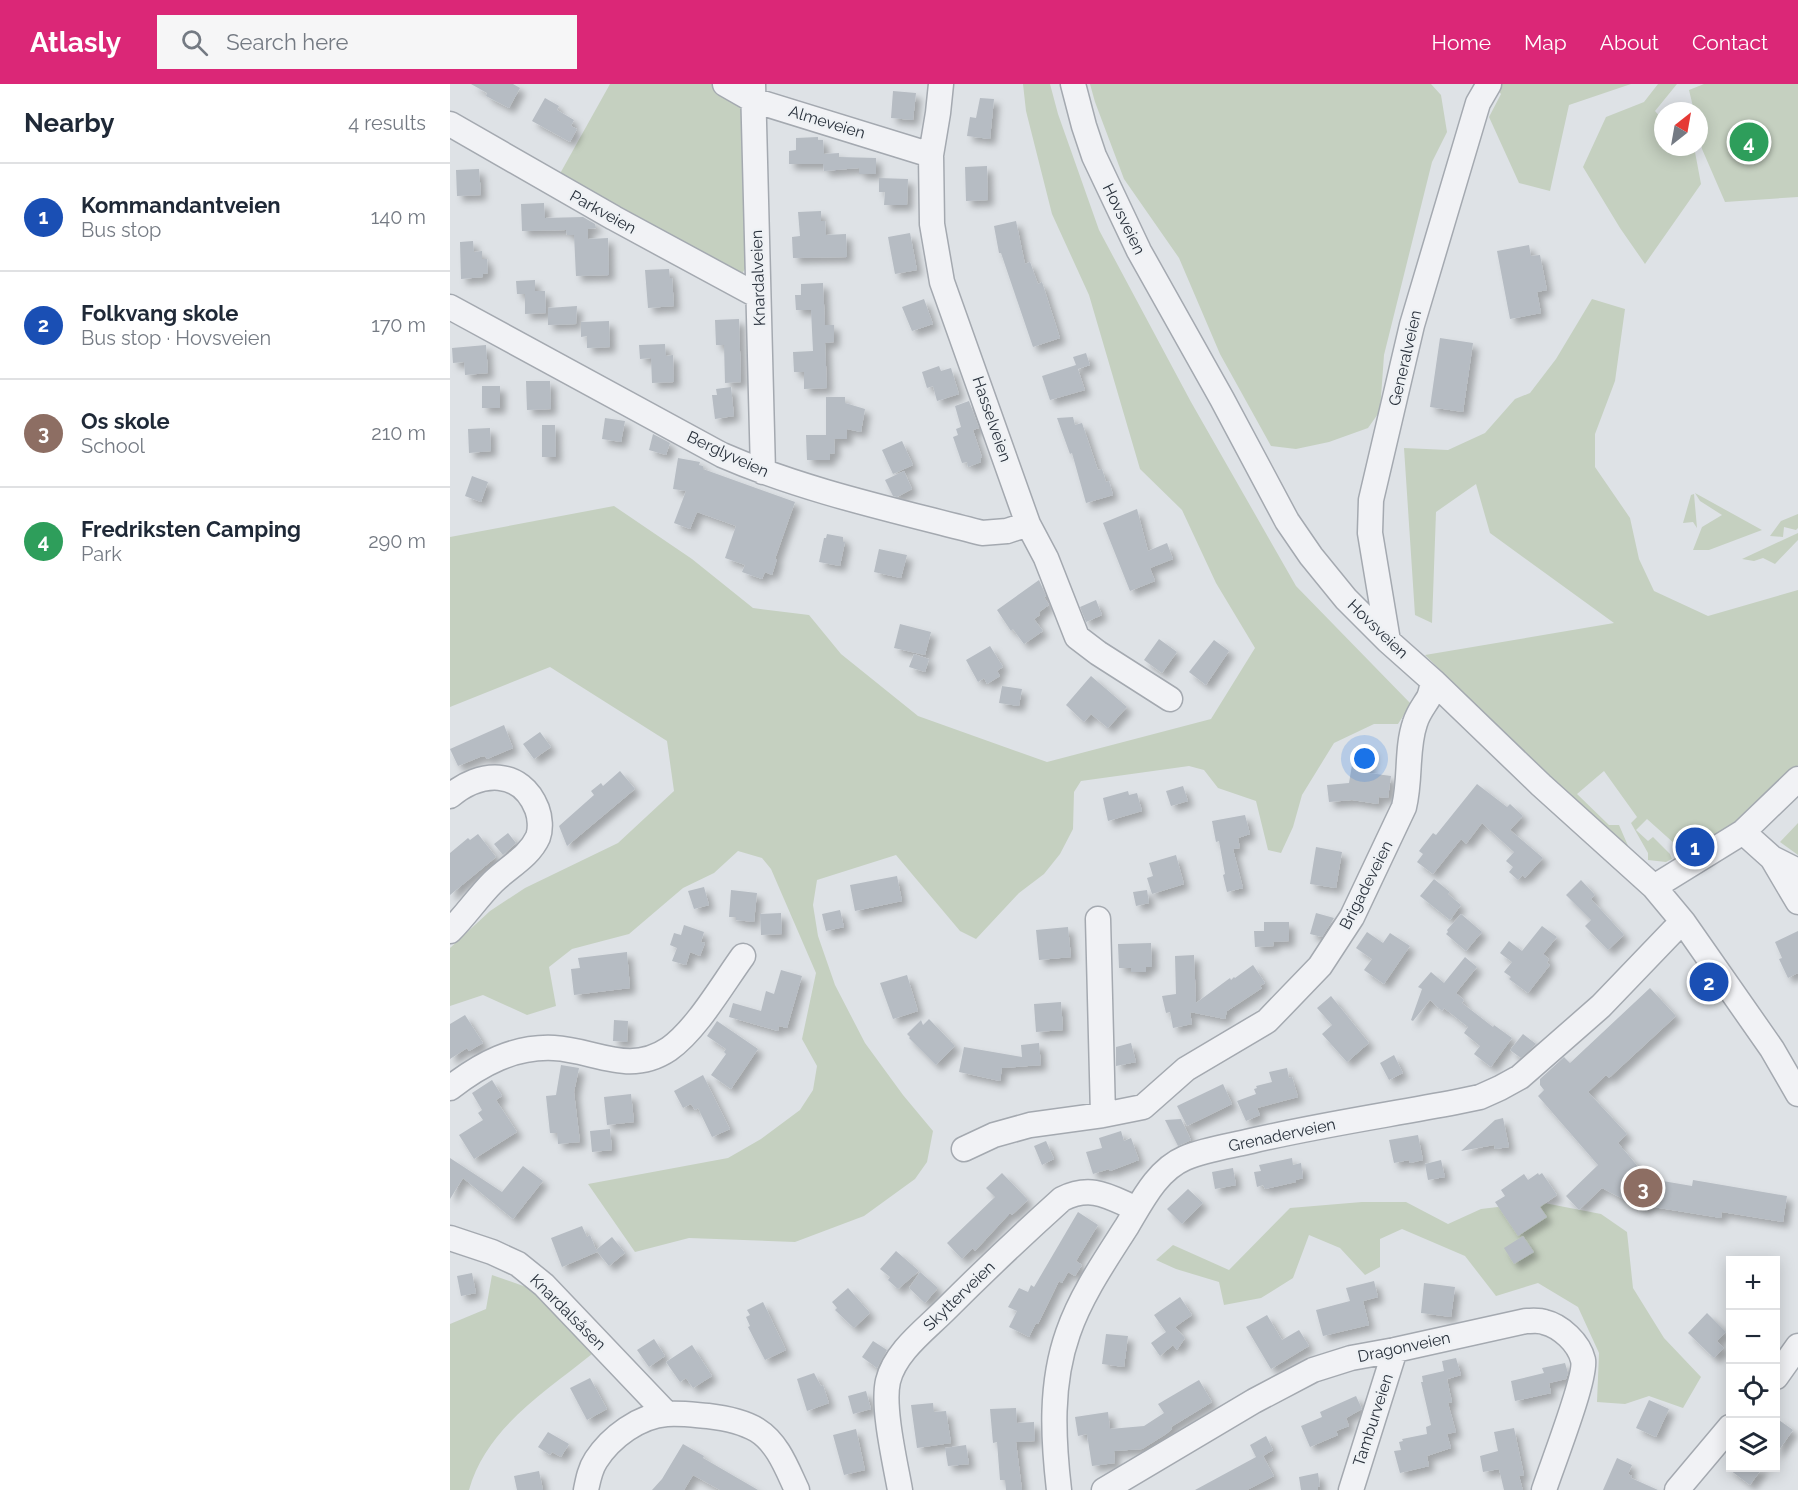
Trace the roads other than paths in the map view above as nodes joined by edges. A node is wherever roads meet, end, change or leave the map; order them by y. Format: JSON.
{"nodes":[{"id":1,"x":725,"y":84,"type":"edge"},
{"id":2,"x":941,"y":84,"type":"edge"},
{"id":3,"x":1073,"y":84,"type":"edge"},
{"id":4,"x":1489,"y":84,"type":"edge"},
{"id":5,"x":753,"y":92,"type":"edge"},
{"id":6,"x":450,"y":124,"type":"edge"},
{"id":7,"x":931,"y":155,"type":"junction"},
{"id":8,"x":758,"y":296,"type":"junction"},
{"id":9,"x":450,"y":308,"type":"edge"},
{"id":10,"x":763,"y":472,"type":"junction"},
{"id":11,"x":1028,"y":524,"type":"junction"},
{"id":12,"x":1388,"y":641,"type":"junction"},
{"id":13,"x":1433,"y":681,"type":"junction"},
{"id":14,"x":1170,"y":699,"type":"dead end"},
{"id":15,"x":1798,"y":779,"type":"edge"},
{"id":16,"x":450,"y":796,"type":"edge"},
{"id":17,"x":1743,"y":832,"type":"junction"},
{"id":18,"x":1772,"y":858,"type":"junction"},
{"id":19,"x":1798,"y":871,"type":"edge"},
{"id":20,"x":1654,"y":887,"type":"junction"},
{"id":21,"x":1798,"y":902,"type":"edge"},
{"id":22,"x":1098,"y":919,"type":"dead end"},
{"id":23,"x":1684,"y":923,"type":"junction"},
{"id":24,"x":450,"y":931,"type":"edge"},
{"id":25,"x":742,"y":956,"type":"dead end"},
{"id":26,"x":450,"y":1088,"type":"edge"},
{"id":27,"x":1798,"y":1094,"type":"edge"},
{"id":28,"x":1103,"y":1115,"type":"junction"},
{"id":29,"x":964,"y":1149,"type":"dead end"},
{"id":30,"x":1137,"y":1209,"type":"junction"},
{"id":31,"x":450,"y":1238,"type":"edge"},
{"id":32,"x":1798,"y":1346,"type":"edge"},
{"id":33,"x":1395,"y":1350,"type":"junction"},
{"id":34,"x":1780,"y":1371,"type":"edge"},
{"id":35,"x":667,"y":1414,"type":"junction"},
{"id":36,"x":1726,"y":1433,"type":"edge"},
{"id":37,"x":586,"y":1490,"type":"edge"},
{"id":38,"x":797,"y":1490,"type":"edge"},
{"id":39,"x":900,"y":1490,"type":"edge"},
{"id":40,"x":1059,"y":1490,"type":"edge"},
{"id":41,"x":1104,"y":1490,"type":"edge"},
{"id":42,"x":1351,"y":1490,"type":"edge"},
{"id":43,"x":1544,"y":1490,"type":"edge"},
{"id":44,"x":1677,"y":1490,"type":"edge"}],
"edges":[{"from":1,"to":5,"type":"street","name":"Almeveien"},
{"from":2,"to":7,"type":"street","name":"Hasselveien"},
{"from":3,"to":12,"type":"street","name":"Hovsveien"},
{"from":4,"to":12,"type":"street","name":"Generalveien"},
{"from":5,"to":7,"type":"street","name":"Almeveien"},
{"from":5,"to":8,"type":"street","name":"Knardalveien"},
{"from":6,"to":8,"type":"street","name":"Parkveien"},
{"from":7,"to":11,"type":"street","name":"Hasselveien"},
{"from":8,"to":10,"type":"street","name":"Knardalveien"},
{"from":9,"to":10,"type":"street","name":"Berglyveien"},
{"from":10,"to":11,"type":"street","name":"Berglyveien"},
{"from":11,"to":14,"type":"street","name":"Hasselveien"},
{"from":12,"to":13,"type":"street","name":"Hovsveien"},
{"from":13,"to":20,"type":"street","name":"Hovsveien"},
{"from":13,"to":28,"type":"street","name":"Brigadeveien"},
{"from":15,"to":17,"type":"street"},
{"from":16,"to":24,"type":"street"},
{"from":17,"to":18,"type":"street"},
{"from":17,"to":20,"type":"street"},
{"from":18,"to":19,"type":"street"},
{"from":18,"to":21,"type":"street"},
{"from":20,"to":23,"type":"street","name":"Hovsveien"},
{"from":22,"to":28,"type":"street"},
{"from":23,"to":27,"type":"street","name":"Hovsveien"},
{"from":23,"to":30,"type":"street","name":"Grenaderveien"},
{"from":25,"to":26,"type":"street"},
{"from":28,"to":29,"type":"street","name":"Brigadeveien"},
{"from":30,"to":39,"type":"street","name":"Skytterveien"},
{"from":30,"to":40,"type":"street","name":"Grenaderveien"},
{"from":31,"to":35,"type":"street","name":"Knardalsåsen"},
{"from":32,"to":34,"type":"street"},
{"from":33,"to":41,"type":"street","name":"Dragonveien"},
{"from":33,"to":42,"type":"street","name":"Tamburveien"},
{"from":33,"to":43,"type":"street","name":"Dragonveien"},
{"from":35,"to":37,"type":"street"},
{"from":35,"to":38,"type":"street"},
{"from":36,"to":44,"type":"street"}]}
